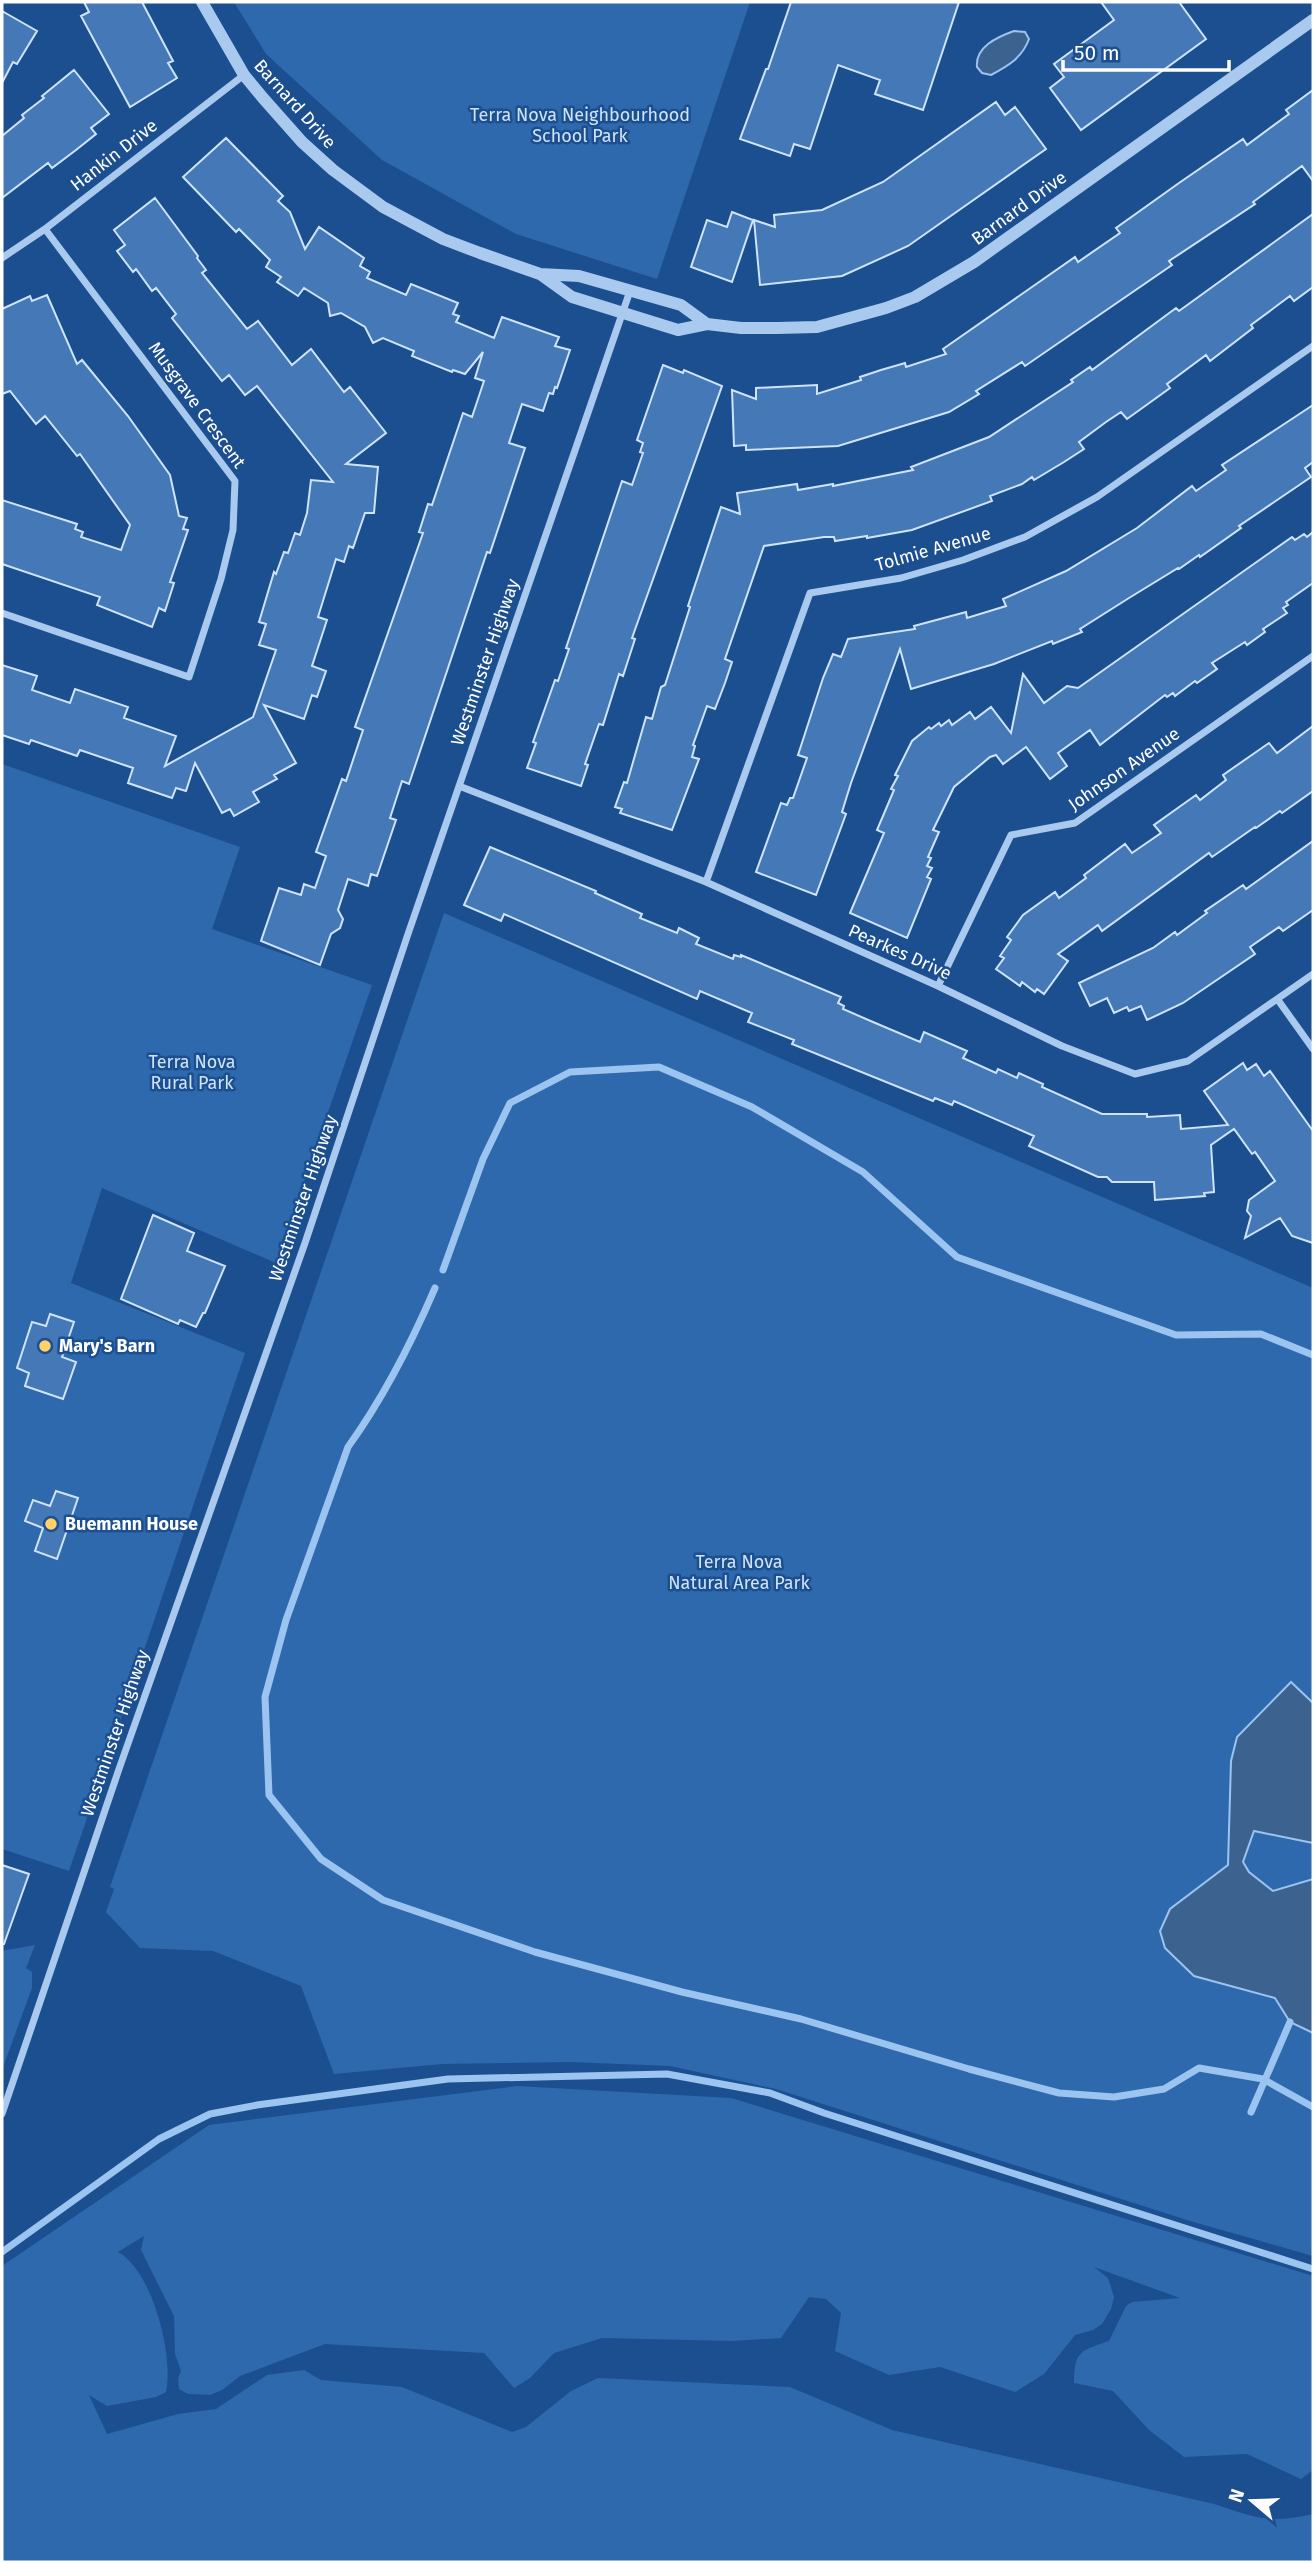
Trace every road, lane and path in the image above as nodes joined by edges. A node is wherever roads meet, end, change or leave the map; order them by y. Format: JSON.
{"nodes":[{"id":1,"x":202,"y":2,"type":"edge"},
{"id":2,"x":1313,"y":20,"type":"edge"},
{"id":3,"x":244,"y":75,"type":"junction"},
{"id":4,"x":45,"y":229,"type":"junction"},
{"id":5,"x":2,"y":258,"type":"edge"},
{"id":6,"x":540,"y":274,"type":"junction"},
{"id":7,"x":630,"y":292,"type":"junction"},
{"id":8,"x":622,"y":314,"type":"junction"},
{"id":9,"x":707,"y":324,"type":"junction"},
{"id":10,"x":1313,"y":346,"type":"edge"},
{"id":11,"x":2,"y":613,"type":"edge"},
{"id":12,"x":1313,"y":656,"type":"edge"},
{"id":13,"x":459,"y":786,"type":"junction"},
{"id":14,"x":706,"y":882,"type":"junction"},
{"id":15,"x":1313,"y":974,"type":"edge"},
{"id":16,"x":937,"y":986,"type":"junction"},
{"id":17,"x":1278,"y":1000,"type":"junction"},
{"id":18,"x":1313,"y":1049,"type":"edge"},
{"id":19,"x":2,"y":2114,"type":"edge"}],
"edges":[{"from":1,"to":3,"type":"street","name":"Barnard Drive"},
{"from":2,"to":9,"type":"street","name":"Barnard Drive"},
{"from":3,"to":4,"type":"street","name":"Hankin Drive"},
{"from":3,"to":6,"type":"street","name":"Barnard Drive"},
{"from":4,"to":5,"type":"street","name":"Hankin Drive"},
{"from":4,"to":11,"type":"street","name":"Musgrave Crescent"},
{"from":6,"to":7,"type":"street","name":"Barnard Drive"},
{"from":6,"to":8,"type":"street","name":"Barnard Drive"},
{"from":7,"to":8,"type":"street","name":"Westminster Highway"},
{"from":7,"to":9,"type":"street","name":"Barnard Drive"},
{"from":8,"to":9,"type":"street","name":"Barnard Drive"},
{"from":8,"to":13,"type":"street","name":"Westminster Highway"},
{"from":10,"to":14,"type":"street","name":"Tolmie Avenue"},
{"from":12,"to":16,"type":"street","name":"Johnson Avenue"},
{"from":13,"to":14,"type":"street","name":"Pearkes Drive"},
{"from":13,"to":19,"type":"street","name":"Westminster Highway"},
{"from":14,"to":16,"type":"street","name":"Pearkes Drive"},
{"from":15,"to":17,"type":"street","name":"Pearkes Drive"},
{"from":16,"to":17,"type":"street","name":"Pearkes Drive"},
{"from":17,"to":18,"type":"street"}]}
